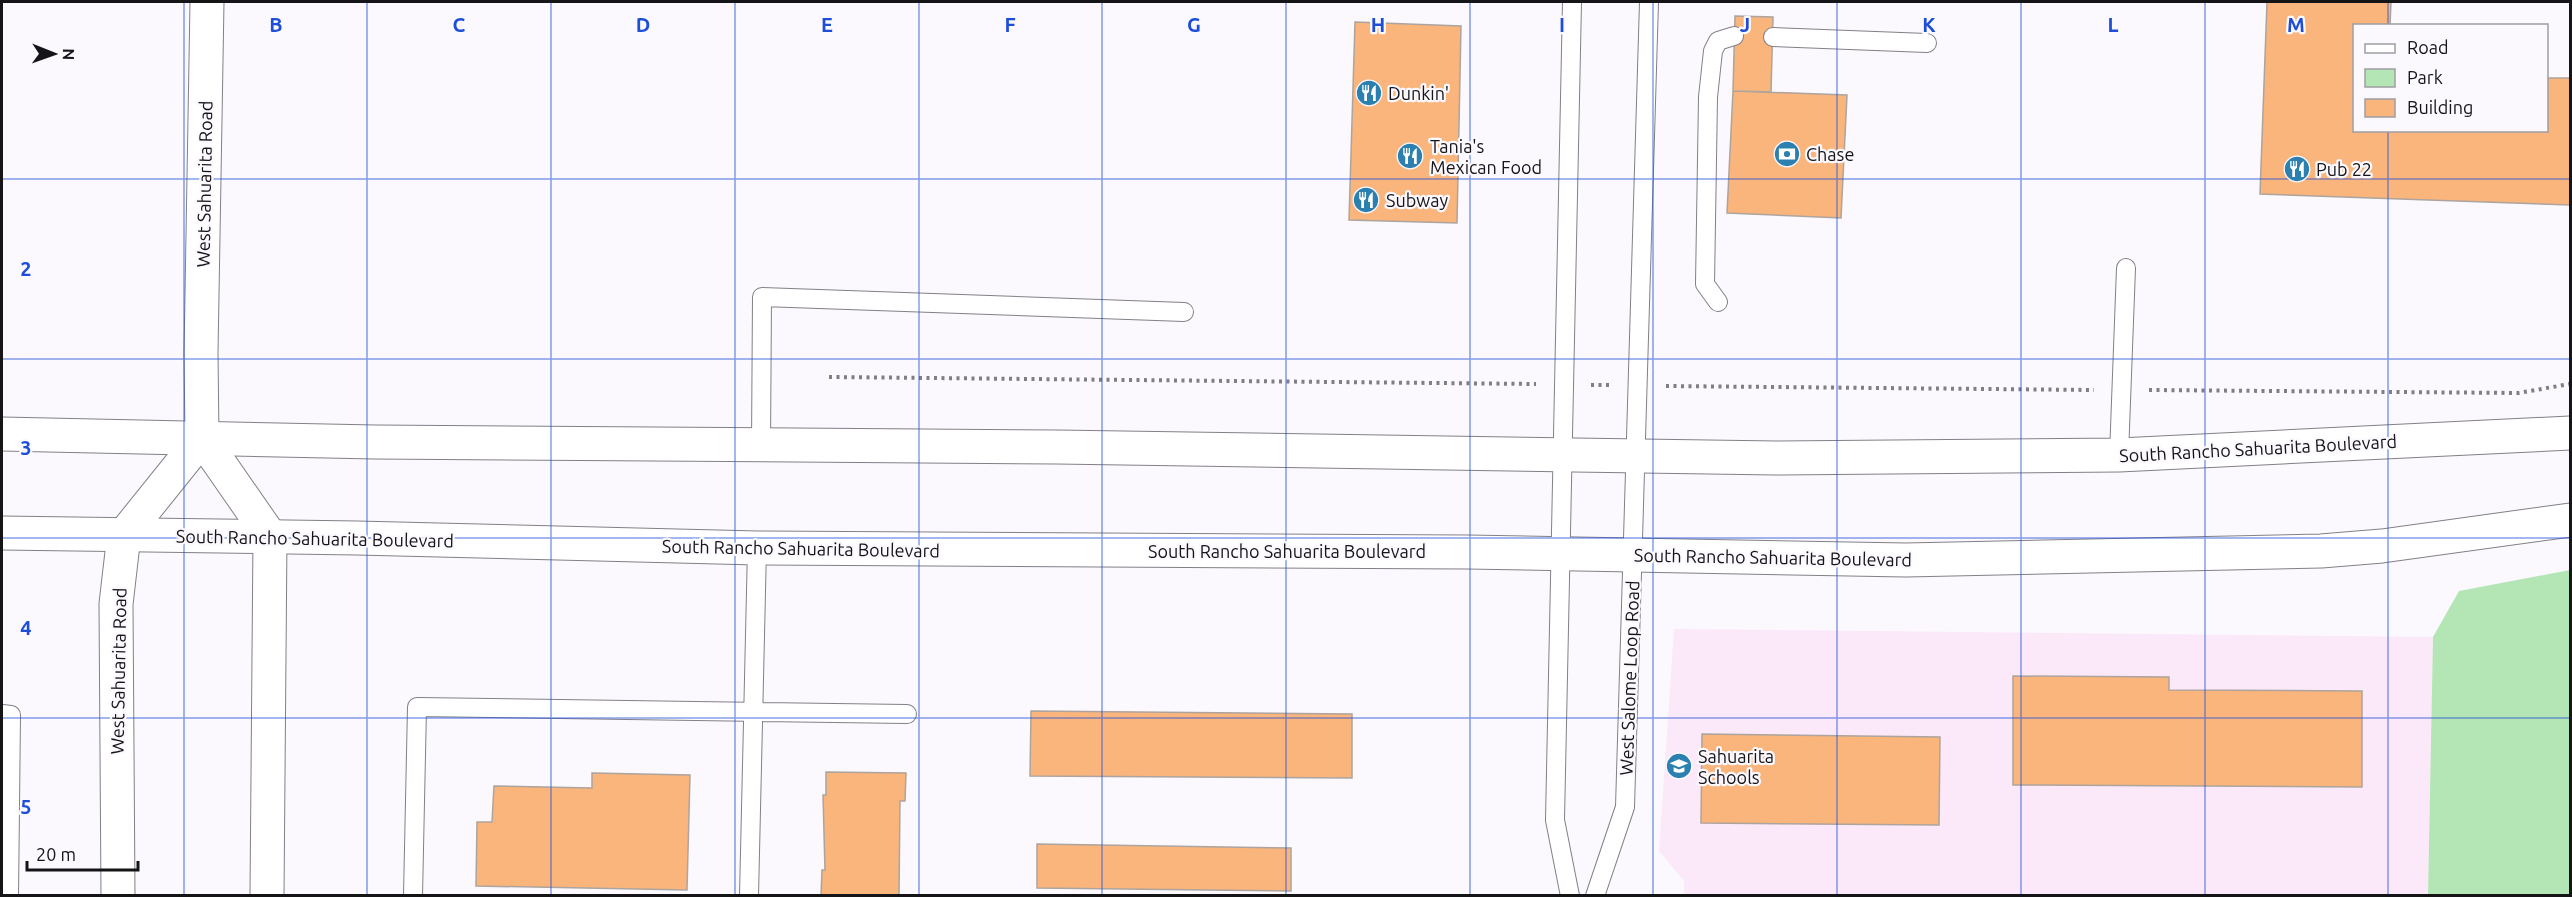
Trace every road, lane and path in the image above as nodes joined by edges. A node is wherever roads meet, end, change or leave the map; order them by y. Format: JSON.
{"nodes":[{"id":1,"x":207,"y":2,"type":"edge"},
{"id":2,"x":1572,"y":2,"type":"edge"},
{"id":3,"x":1649,"y":2,"type":"edge"},
{"id":4,"x":1734,"y":36,"type":"dead end"},
{"id":5,"x":1773,"y":37,"type":"dead end"},
{"id":6,"x":1927,"y":43,"type":"dead end"},
{"id":7,"x":2127,"y":268,"type":"dead end"},
{"id":8,"x":1718,"y":302,"type":"dead end"},
{"id":9,"x":1184,"y":312,"type":"dead end"},
{"id":10,"x":829,"y":377,"type":"dead end"},
{"id":11,"x":1563,"y":384,"type":"junction"},
{"id":12,"x":2571,"y":384,"type":"edge"},
{"id":13,"x":1639,"y":386,"type":"junction"},
{"id":14,"x":2122,"y":390,"type":"junction"},
{"id":15,"x":2571,"y":433,"type":"edge"},
{"id":16,"x":2,"y":434,"type":"edge"},
{"id":17,"x":202,"y":438,"type":"junction"},
{"id":18,"x":761,"y":445,"type":"junction"},
{"id":19,"x":1562,"y":455,"type":"junction"},
{"id":20,"x":2119,"y":455,"type":"junction"},
{"id":21,"x":1636,"y":456,"type":"junction"},
{"id":22,"x":2571,"y":520,"type":"edge"},
{"id":23,"x":2,"y":533,"type":"edge"},
{"id":24,"x":124,"y":535,"type":"junction"},
{"id":25,"x":270,"y":536,"type":"junction"},
{"id":26,"x":757,"y":548,"type":"junction"},
{"id":27,"x":1559,"y":553,"type":"junction"},
{"id":28,"x":1633,"y":555,"type":"junction"},
{"id":29,"x":753,"y":712,"type":"junction"},
{"id":30,"x":2,"y":714,"type":"edge"},
{"id":31,"x":907,"y":714,"type":"dead end"},
{"id":32,"x":9,"y":896,"type":"edge"},
{"id":33,"x":118,"y":896,"type":"edge"},
{"id":34,"x":267,"y":896,"type":"edge"},
{"id":35,"x":413,"y":896,"type":"edge"},
{"id":36,"x":749,"y":896,"type":"edge"},
{"id":37,"x":1570,"y":896,"type":"edge"},
{"id":38,"x":1595,"y":896,"type":"edge"}],
"edges":[{"from":1,"to":17,"type":"street","name":"West Sahuarita Road"},
{"from":2,"to":11,"type":"lane"},
{"from":3,"to":13,"type":"lane","name":"West Salome Loop Road"},
{"from":4,"to":8,"type":"lane"},
{"from":5,"to":6,"type":"lane"},
{"from":7,"to":14,"type":"lane"},
{"from":9,"to":18,"type":"lane"},
{"from":10,"to":11,"type":"path"},
{"from":11,"to":13,"type":"path"},
{"from":11,"to":19,"type":"lane"},
{"from":12,"to":14,"type":"path"},
{"from":13,"to":14,"type":"path"},
{"from":13,"to":21,"type":"lane","name":"West Salome Loop Road"},
{"from":14,"to":20,"type":"lane"},
{"from":15,"to":20,"type":"street","name":"South Rancho Sahuarita Boulevard"},
{"from":16,"to":17,"type":"street","name":"South Rancho Sahuarita Boulevard"},
{"from":17,"to":18,"type":"street","name":"South Rancho Sahuarita Boulevard"},
{"from":17,"to":24,"type":"street"},
{"from":17,"to":25,"type":"street"},
{"from":18,"to":19,"type":"street","name":"South Rancho Sahuarita Boulevard"},
{"from":19,"to":21,"type":"street","name":"South Rancho Sahuarita Boulevard"},
{"from":19,"to":27,"type":"lane"},
{"from":20,"to":21,"type":"street","name":"South Rancho Sahuarita Boulevard"},
{"from":21,"to":28,"type":"lane","name":"West Salome Loop Road"},
{"from":22,"to":28,"type":"street","name":"South Rancho Sahuarita Boulevard"},
{"from":23,"to":24,"type":"street","name":"South Rancho Sahuarita Boulevard"},
{"from":24,"to":25,"type":"street","name":"South Rancho Sahuarita Boulevard"},
{"from":24,"to":33,"type":"street","name":"West Sahuarita Road"},
{"from":25,"to":26,"type":"street","name":"South Rancho Sahuarita Boulevard"},
{"from":25,"to":34,"type":"street"},
{"from":26,"to":27,"type":"street","name":"South Rancho Sahuarita Boulevard"},
{"from":26,"to":29,"type":"lane"},
{"from":27,"to":28,"type":"street","name":"South Rancho Sahuarita Boulevard"},
{"from":27,"to":37,"type":"lane"},
{"from":28,"to":38,"type":"lane","name":"West Salome Loop Road"},
{"from":29,"to":31,"type":"lane"},
{"from":29,"to":35,"type":"lane"},
{"from":29,"to":36,"type":"lane"},
{"from":30,"to":32,"type":"lane"}]}
